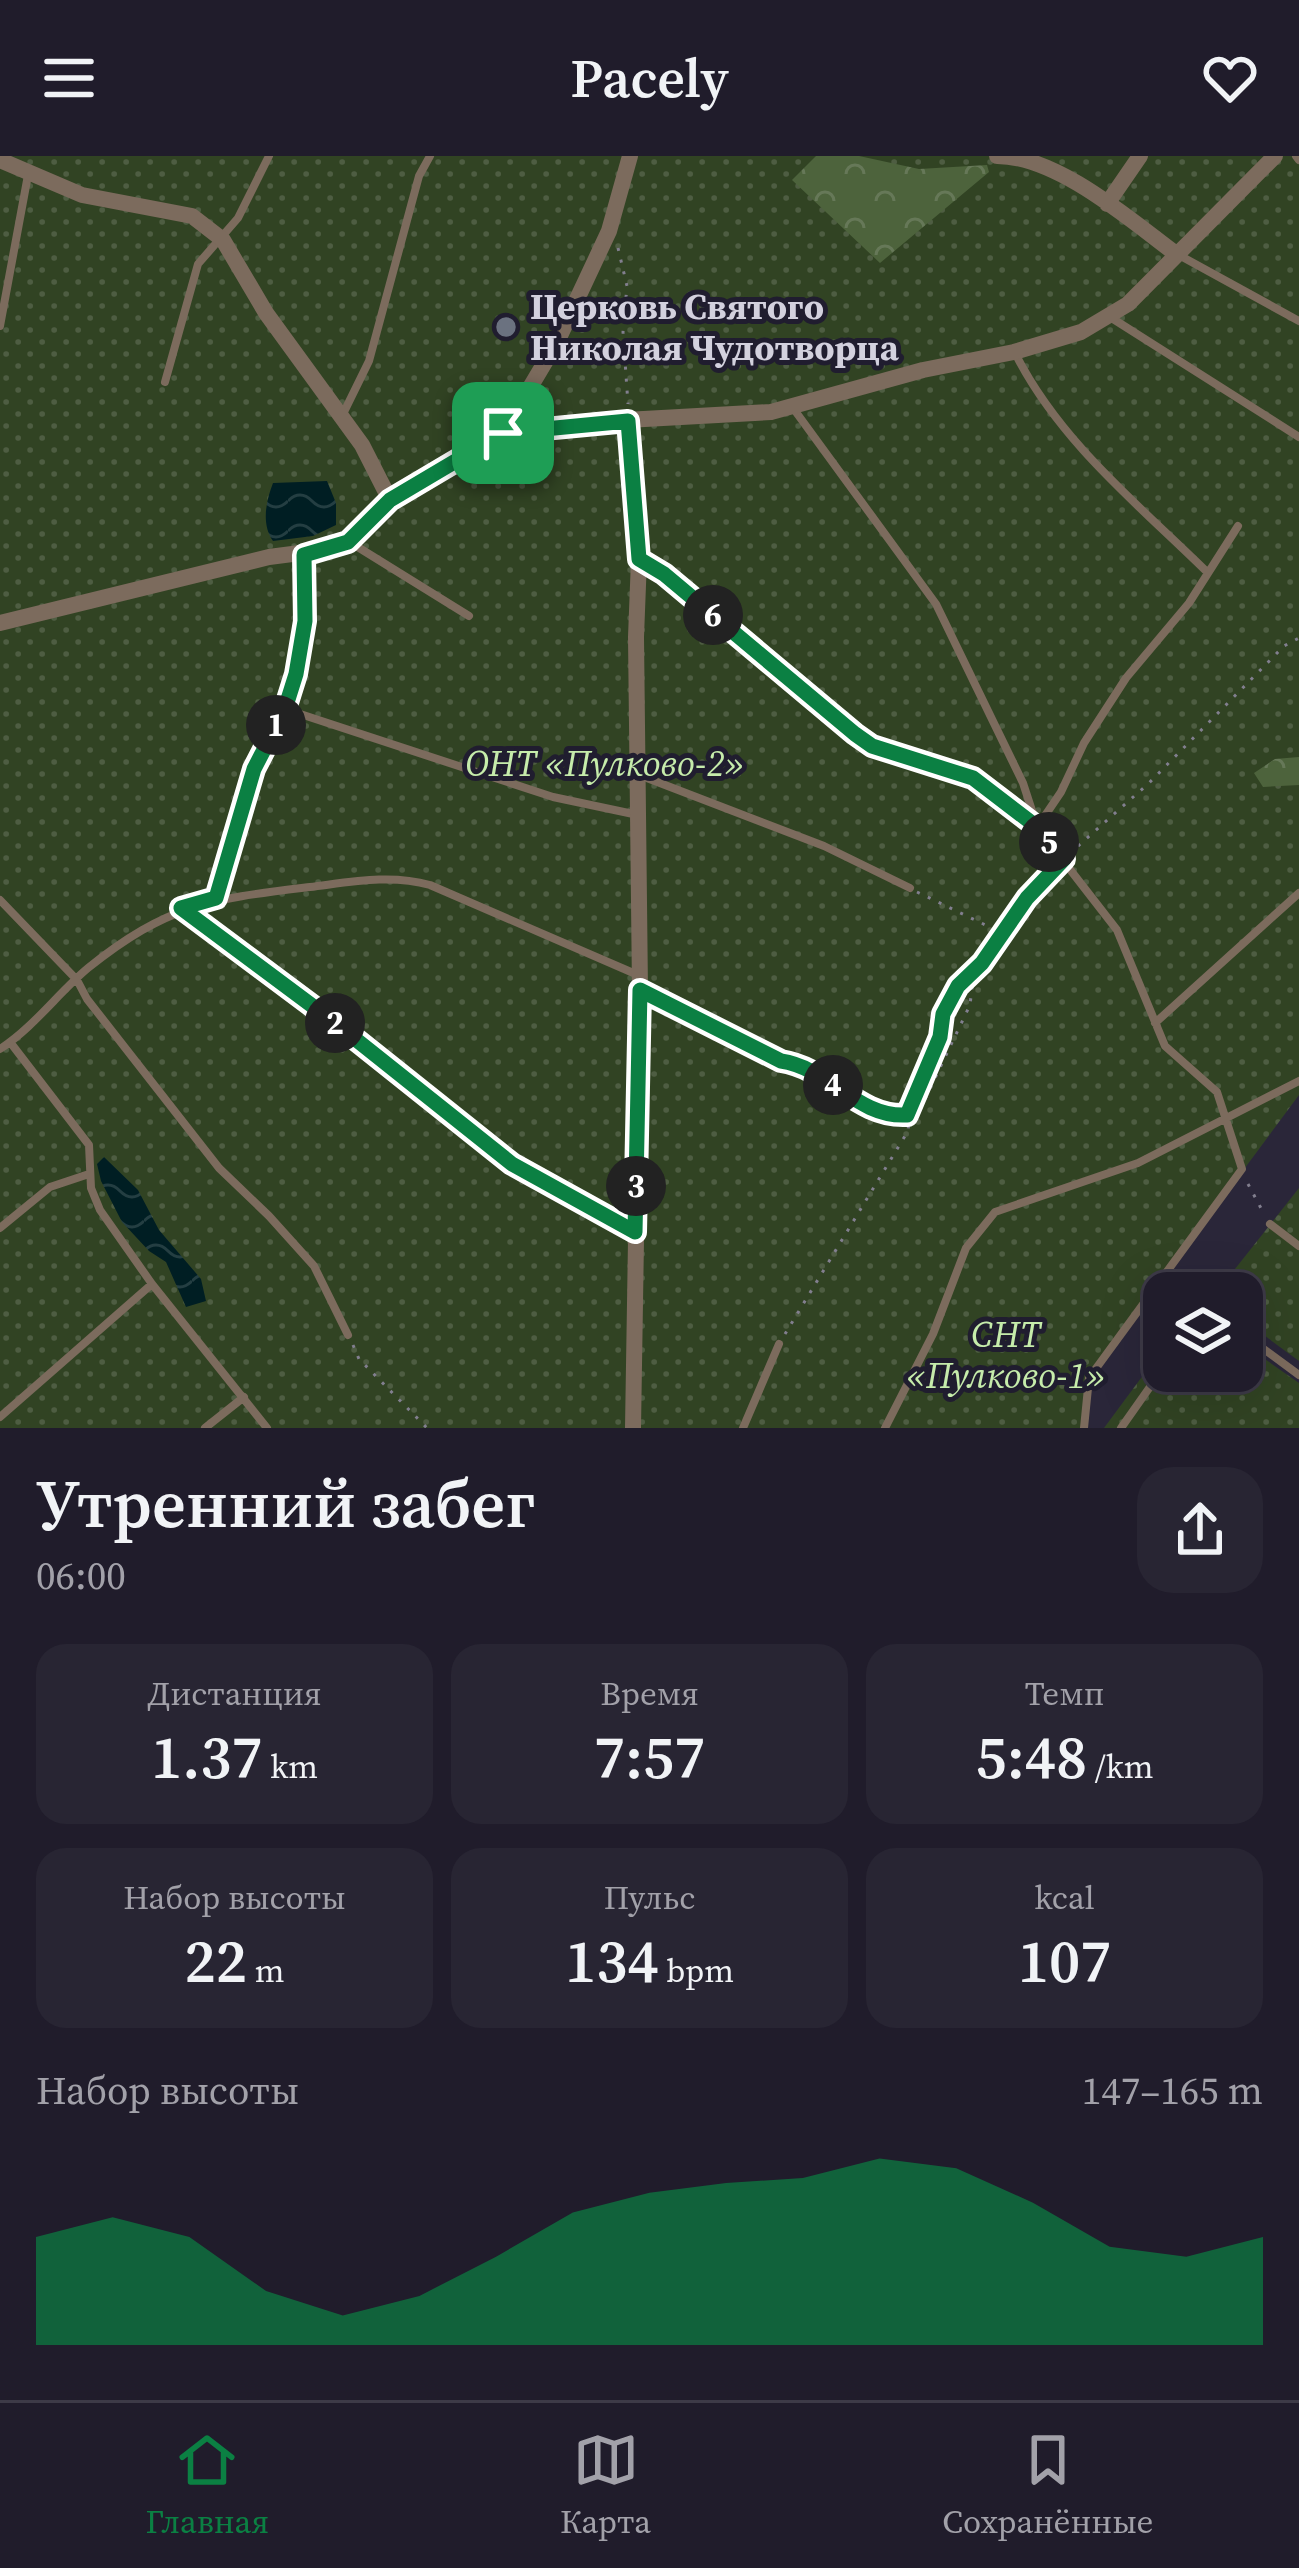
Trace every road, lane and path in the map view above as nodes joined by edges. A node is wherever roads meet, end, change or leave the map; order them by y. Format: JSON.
{"nodes":[{"id":1,"x":268,"y":156,"type":"edge"},
{"id":2,"x":430,"y":156,"type":"edge"},
{"id":3,"x":630,"y":156,"type":"edge"},
{"id":4,"x":997,"y":156,"type":"edge"},
{"id":5,"x":1140,"y":156,"type":"edge"},
{"id":6,"x":1275,"y":156,"type":"edge"},
{"id":7,"x":0,"y":160,"type":"edge"},
{"id":8,"x":28,"y":175,"type":"junction"},
{"id":9,"x":1107,"y":204,"type":"junction"},
{"id":10,"x":609,"y":230,"type":"junction"},
{"id":11,"x":219,"y":237,"type":"junction"},
{"id":12,"x":1176,"y":254,"type":"junction"},
{"id":13,"x":1110,"y":316,"type":"junction"},
{"id":14,"x":1299,"y":321,"type":"edge"},
{"id":15,"x":0,"y":326,"type":"edge"},
{"id":16,"x":1014,"y":352,"type":"junction"},
{"id":17,"x":165,"y":382,"type":"dead end"},
{"id":18,"x":793,"y":408,"type":"junction"},
{"id":19,"x":342,"y":416,"type":"junction"},
{"id":20,"x":628,"y":421,"type":"junction"},
{"id":21,"x":503,"y":433,"type":"junction"},
{"id":22,"x":1299,"y":437,"type":"edge"},
{"id":23,"x":390,"y":500,"type":"junction"},
{"id":24,"x":1238,"y":526,"type":"dead end"},
{"id":25,"x":348,"y":542,"type":"junction"},
{"id":26,"x":304,"y":555,"type":"junction"},
{"id":27,"x":639,"y":559,"type":"junction"},
{"id":28,"x":1208,"y":573,"type":"junction"},
{"id":29,"x":469,"y":616,"type":"dead end"},
{"id":30,"x":0,"y":623,"type":"edge"},
{"id":31,"x":1299,"y":638,"type":"edge"},
{"id":32,"x":285,"y":709,"type":"junction"},
{"id":33,"x":638,"y":774,"type":"junction"},
{"id":34,"x":638,"y":815,"type":"junction"},
{"id":35,"x":1037,"y":827,"type":"junction"},
{"id":36,"x":1064,"y":859,"type":"junction"},
{"id":37,"x":910,"y":888,"type":"joint"},
{"id":38,"x":1299,"y":893,"type":"edge"},
{"id":39,"x":216,"y":898,"type":"junction"},
{"id":40,"x":0,"y":900,"type":"edge"},
{"id":41,"x":181,"y":908,"type":"junction"},
{"id":42,"x":1000,"y":932,"type":"junction"},
{"id":43,"x":974,"y":971,"type":"junction"},
{"id":44,"x":77,"y":980,"type":"junction"},
{"id":45,"x":640,"y":983,"type":"junction"},
{"id":46,"x":1155,"y":1023,"type":"junction"},
{"id":47,"x":10,"y":1042,"type":"junction"},
{"id":48,"x":0,"y":1049,"type":"edge"},
{"id":49,"x":781,"y":1061,"type":"joint"},
{"id":50,"x":1299,"y":1081,"type":"edge"},
{"id":51,"x":926,"y":1099,"type":"dead end"},
{"id":52,"x":907,"y":1115,"type":"junction"},
{"id":53,"x":1227,"y":1117,"type":"junction"},
{"id":54,"x":1241,"y":1169,"type":"junction"},
{"id":55,"x":88,"y":1174,"type":"junction"},
{"id":56,"x":1270,"y":1224,"type":"joint"},
{"id":57,"x":0,"y":1228,"type":"edge"},
{"id":58,"x":635,"y":1232,"type":"junction"},
{"id":59,"x":1299,"y":1246,"type":"edge"},
{"id":60,"x":152,"y":1284,"type":"junction"},
{"id":61,"x":348,"y":1335,"type":"joint"},
{"id":62,"x":779,"y":1344,"type":"joint"},
{"id":63,"x":1263,"y":1348,"type":"edge"},
{"id":64,"x":1299,"y":1375,"type":"edge"},
{"id":65,"x":1146,"y":1392,"type":"edge"},
{"id":66,"x":244,"y":1397,"type":"junction"},
{"id":67,"x":0,"y":1417,"type":"edge"},
{"id":68,"x":205,"y":1428,"type":"edge"},
{"id":69,"x":267,"y":1428,"type":"edge"},
{"id":70,"x":427,"y":1428,"type":"edge"},
{"id":71,"x":633,"y":1428,"type":"edge"},
{"id":72,"x":743,"y":1428,"type":"edge"},
{"id":73,"x":885,"y":1428,"type":"edge"},
{"id":74,"x":1084,"y":1428,"type":"edge"},
{"id":75,"x":1121,"y":1428,"type":"edge"}],
"edges":[{"from":1,"to":11,"type":"lane"},
{"from":2,"to":19,"type":"lane"},
{"from":3,"to":10,"type":"street"},
{"from":4,"to":9,"type":"street"},
{"from":5,"to":9,"type":"street"},
{"from":6,"to":12,"type":"street"},
{"from":7,"to":8,"type":"street"},
{"from":8,"to":11,"type":"street"},
{"from":8,"to":15,"type":"lane"},
{"from":9,"to":12,"type":"street"},
{"from":10,"to":20,"type":"path"},
{"from":10,"to":21,"type":"street"},
{"from":11,"to":17,"type":"lane"},
{"from":11,"to":19,"type":"street"},
{"from":12,"to":13,"type":"street"},
{"from":12,"to":14,"type":"lane"},
{"from":13,"to":16,"type":"street"},
{"from":13,"to":22,"type":"lane"},
{"from":16,"to":18,"type":"street"},
{"from":16,"to":28,"type":"lane"},
{"from":18,"to":20,"type":"street"},
{"from":18,"to":35,"type":"lane"},
{"from":19,"to":23,"type":"street"},
{"from":20,"to":21,"type":"street"},
{"from":20,"to":27,"type":"street"},
{"from":21,"to":23,"type":"street"},
{"from":23,"to":25,"type":"street"},
{"from":24,"to":28,"type":"lane"},
{"from":25,"to":26,"type":"street"},
{"from":25,"to":29,"type":"lane"},
{"from":26,"to":30,"type":"street"},
{"from":26,"to":32,"type":"lane"},
{"from":27,"to":33,"type":"street"},
{"from":27,"to":35,"type":"lane"},
{"from":28,"to":35,"type":"lane"},
{"from":31,"to":36,"type":"path"},
{"from":32,"to":34,"type":"lane"},
{"from":32,"to":39,"type":"path"},
{"from":33,"to":34,"type":"street"},
{"from":33,"to":37,"type":"lane"},
{"from":34,"to":45,"type":"street"},
{"from":35,"to":36,"type":"lane"},
{"from":36,"to":42,"type":"path"},
{"from":36,"to":46,"type":"lane"},
{"from":37,"to":42,"type":"path"},
{"from":38,"to":46,"type":"lane"},
{"from":39,"to":41,"type":"lane"},
{"from":39,"to":45,"type":"lane"},
{"from":40,"to":44,"type":"lane"},
{"from":41,"to":44,"type":"lane"},
{"from":41,"to":58,"type":"lane"},
{"from":42,"to":43,"type":"path"},
{"from":43,"to":51,"type":"path"},
{"from":43,"to":52,"type":"path"},
{"from":44,"to":47,"type":"lane"},
{"from":44,"to":61,"type":"lane"},
{"from":45,"to":49,"type":"lane"},
{"from":45,"to":58,"type":"street"},
{"from":46,"to":53,"type":"lane"},
{"from":47,"to":48,"type":"lane"},
{"from":47,"to":55,"type":"lane"},
{"from":49,"to":52,"type":"path"},
{"from":50,"to":53,"type":"lane"},
{"from":52,"to":62,"type":"path"},
{"from":53,"to":54,"type":"lane"},
{"from":53,"to":73,"type":"lane"},
{"from":54,"to":56,"type":"path"},
{"from":54,"to":74,"type":"lane"},
{"from":55,"to":57,"type":"lane"},
{"from":55,"to":60,"type":"lane"},
{"from":56,"to":59,"type":"lane"},
{"from":58,"to":71,"type":"street"},
{"from":60,"to":66,"type":"lane"},
{"from":60,"to":67,"type":"lane"},
{"from":61,"to":70,"type":"path"},
{"from":62,"to":72,"type":"lane"},
{"from":63,"to":64,"type":"lane"},
{"from":65,"to":75,"type":"lane"},
{"from":66,"to":68,"type":"lane"},
{"from":66,"to":69,"type":"lane"}]}
